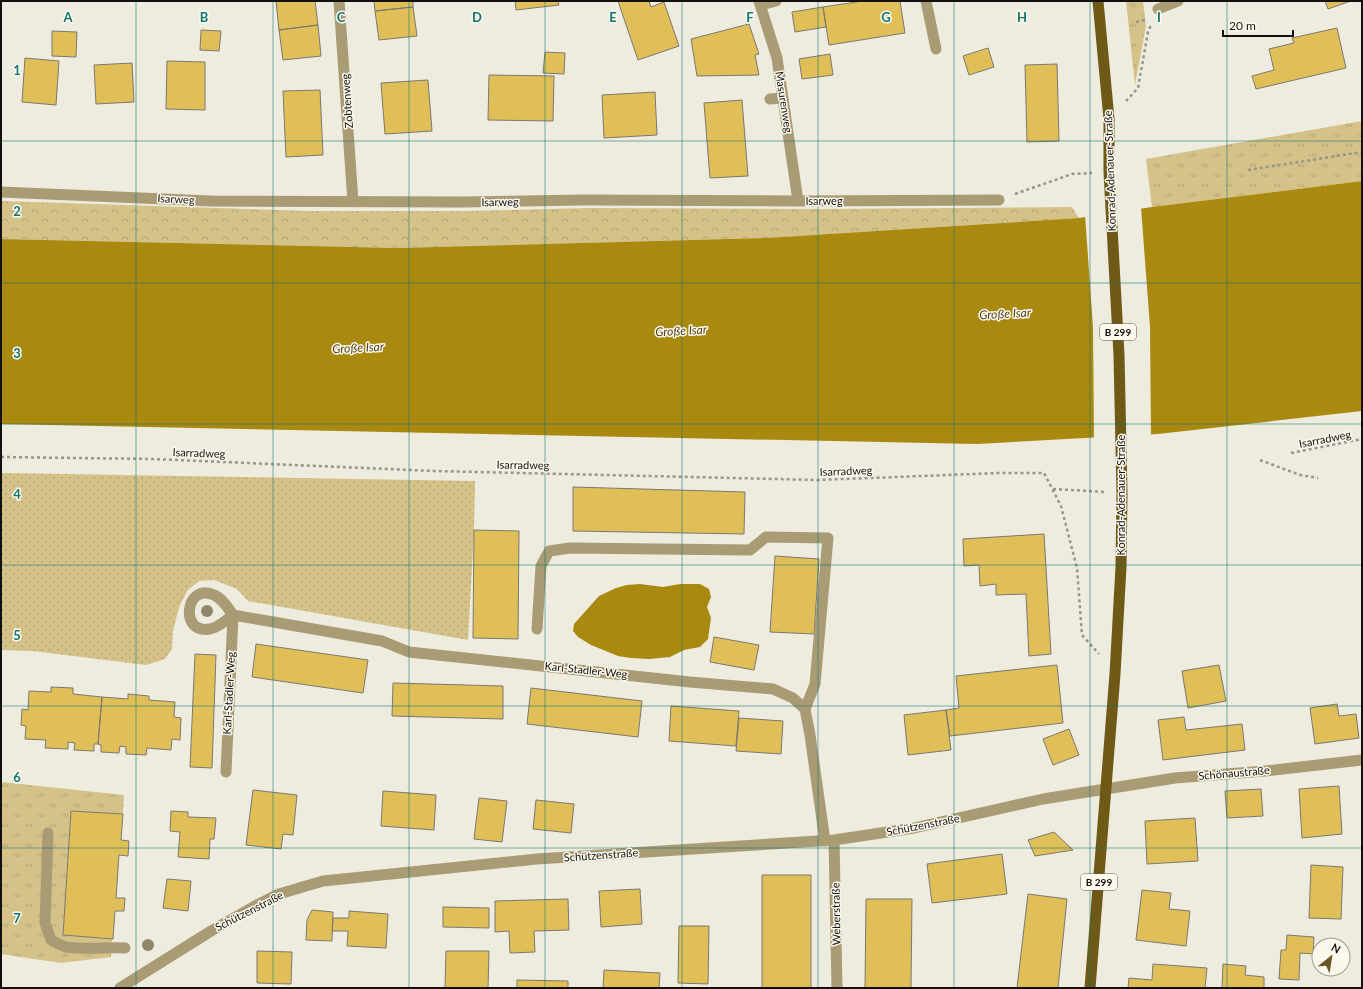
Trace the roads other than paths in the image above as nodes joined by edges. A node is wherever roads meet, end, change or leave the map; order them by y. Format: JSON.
{"nodes":[{"id":1,"x":339,"y":1,"type":"edge"},
{"id":2,"x":776,"y":1,"type":"edge"},
{"id":3,"x":926,"y":1,"type":"edge"},
{"id":4,"x":1098,"y":1,"type":"edge"},
{"id":5,"x":1178,"y":1,"type":"edge"},
{"id":6,"x":760,"y":3,"type":"edge"},
{"id":7,"x":1158,"y":9,"type":"road end"},
{"id":8,"x":936,"y":49,"type":"dead end"},
{"id":9,"x":783,"y":98,"type":"junction"},
{"id":10,"x":770,"y":99,"type":"dead end"},
{"id":11,"x":1,"y":192,"type":"edge"},
{"id":12,"x":999,"y":200,"type":"road end"},
{"id":13,"x":798,"y":201,"type":"junction"},
{"id":14,"x":353,"y":202,"type":"junction"},
{"id":15,"x":537,"y":629,"type":"dead end"},
{"id":16,"x":805,"y":709,"type":"junction"},
{"id":17,"x":1362,"y":760,"type":"edge"},
{"id":18,"x":226,"y":772,"type":"dead end"},
{"id":19,"x":1106,"y":790,"type":"junction"},
{"id":20,"x":48,"y":833,"type":"dead end"},
{"id":21,"x":830,"y":840,"type":"junction"},
{"id":22,"x":125,"y":948,"type":"dead end"},
{"id":23,"x":120,"y":988,"type":"edge"},
{"id":24,"x":837,"y":988,"type":"edge"},
{"id":25,"x":1090,"y":988,"type":"edge"}],
"edges":[{"from":1,"to":14,"type":"street","name":"Zobtenweg"},
{"from":2,"to":6,"type":"street","name":"Masurenweg"},
{"from":3,"to":8,"type":"street"},
{"from":4,"to":19,"type":"main road","name":"Konrad-Adenauer-Straße","number":"B 299"},
{"from":5,"to":7,"type":"street"},
{"from":6,"to":9,"type":"street","name":"Masurenweg"},
{"from":9,"to":10,"type":"street"},
{"from":9,"to":13,"type":"street","name":"Masurenweg"},
{"from":11,"to":14,"type":"street","name":"Isarweg"},
{"from":12,"to":13,"type":"street","name":"Isarweg"},
{"from":13,"to":14,"type":"street","name":"Isarweg"},
{"from":15,"to":16,"type":"street"},
{"from":16,"to":18,"type":"street","name":"Karl-Stadler-Weg"},
{"from":16,"to":21,"type":"street"},
{"from":17,"to":19,"type":"street","name":"Schönaustraße"},
{"from":19,"to":21,"type":"street","name":"Schützenstraße"},
{"from":19,"to":25,"type":"main road","name":"Konrad-Adenauer-Straße","number":"B 299"},
{"from":20,"to":22,"type":"street"},
{"from":21,"to":23,"type":"street","name":"Schützenstraße"},
{"from":21,"to":24,"type":"street","name":"Weberstraße"}]}
